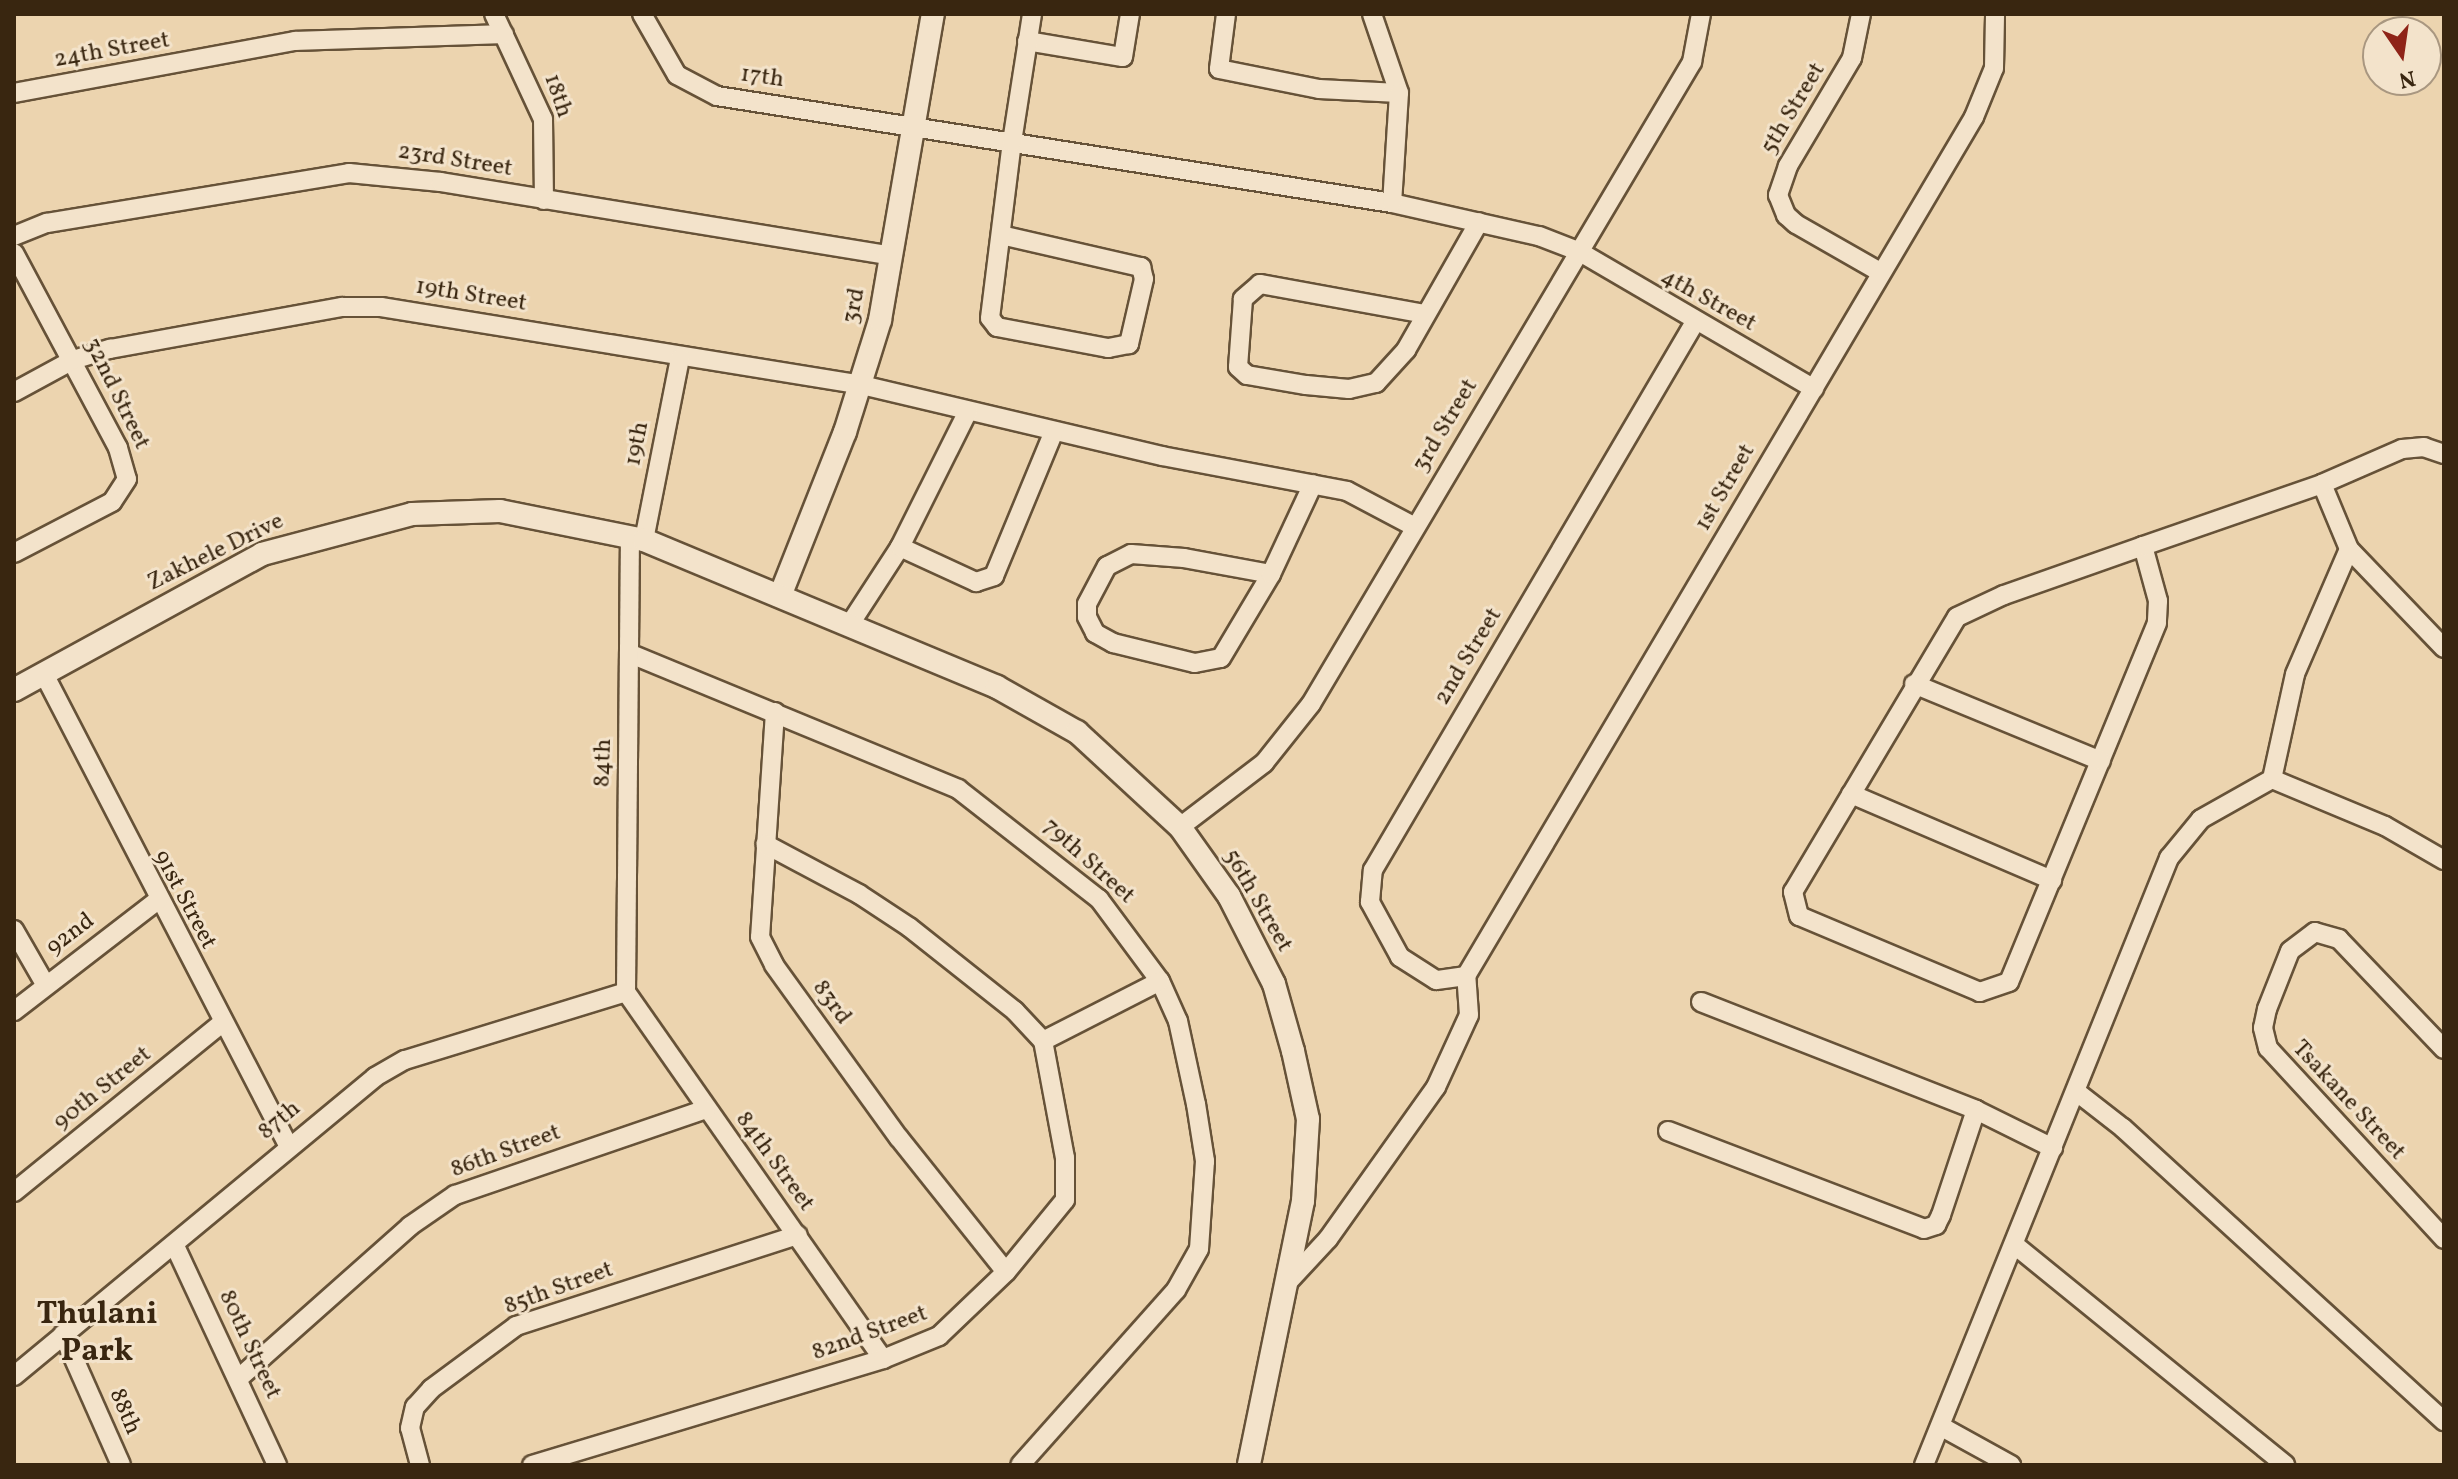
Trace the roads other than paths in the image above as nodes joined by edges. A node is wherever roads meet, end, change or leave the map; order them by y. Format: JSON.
{"nodes":[{"id":1,"x":494,"y":14,"type":"edge"},
{"id":2,"x":642,"y":14,"type":"edge"},
{"id":3,"x":933,"y":14,"type":"edge"},
{"id":4,"x":1032,"y":14,"type":"edge"},
{"id":5,"x":1130,"y":14,"type":"edge"},
{"id":6,"x":1226,"y":14,"type":"edge"},
{"id":7,"x":1372,"y":14,"type":"edge"},
{"id":8,"x":1701,"y":14,"type":"edge"},
{"id":9,"x":1861,"y":14,"type":"edge"},
{"id":10,"x":1995,"y":14,"type":"edge"},
{"id":11,"x":504,"y":34,"type":"junction"},
{"id":12,"x":1027,"y":41,"type":"junction"},
{"id":13,"x":14,"y":93,"type":"edge"},
{"id":14,"x":1399,"y":93,"type":"junction"},
{"id":15,"x":915,"y":124,"type":"junction"},
{"id":16,"x":1012,"y":142,"type":"junction"},
{"id":17,"x":544,"y":200,"type":"junction"},
{"id":18,"x":1392,"y":203,"type":"junction"},
{"id":19,"x":1479,"y":222,"type":"junction"},
{"id":20,"x":1001,"y":235,"type":"junction"},
{"id":21,"x":14,"y":236,"type":"edge"},
{"id":22,"x":1580,"y":252,"type":"junction"},
{"id":23,"x":14,"y":253,"type":"edge"},
{"id":24,"x":891,"y":256,"type":"junction"},
{"id":25,"x":1880,"y":272,"type":"junction"},
{"id":26,"x":1425,"y":314,"type":"junction"},
{"id":27,"x":1695,"y":322,"type":"junction"},
{"id":28,"x":680,"y":358,"type":"junction"},
{"id":29,"x":73,"y":360,"type":"junction"},
{"id":30,"x":862,"y":385,"type":"junction"},
{"id":31,"x":1814,"y":389,"type":"junction"},
{"id":32,"x":14,"y":392,"type":"edge"},
{"id":33,"x":968,"y":411,"type":"junction"},
{"id":34,"x":1054,"y":431,"type":"junction"},
{"id":35,"x":2444,"y":454,"type":"edge"},
{"id":36,"x":1313,"y":484,"type":"junction"},
{"id":37,"x":2322,"y":484,"type":"junction"},
{"id":38,"x":1415,"y":527,"type":"junction"},
{"id":39,"x":637,"y":538,"type":"junction"},
{"id":40,"x":2143,"y":546,"type":"junction"},
{"id":41,"x":900,"y":547,"type":"junction"},
{"id":42,"x":2349,"y":549,"type":"junction"},
{"id":43,"x":14,"y":553,"type":"edge"},
{"id":44,"x":1271,"y":574,"type":"junction"},
{"id":45,"x":780,"y":596,"type":"junction"},
{"id":46,"x":850,"y":624,"type":"junction"},
{"id":47,"x":2444,"y":648,"type":"edge"},
{"id":48,"x":631,"y":654,"type":"junction"},
{"id":49,"x":44,"y":674,"type":"junction"},
{"id":50,"x":1914,"y":684,"type":"junction"},
{"id":51,"x":14,"y":690,"type":"edge"},
{"id":52,"x":775,"y":712,"type":"junction"},
{"id":53,"x":2101,"y":761,"type":"junction"},
{"id":54,"x":2272,"y":779,"type":"junction"},
{"id":55,"x":1851,"y":794,"type":"junction"},
{"id":56,"x":1180,"y":827,"type":"junction"},
{"id":57,"x":765,"y":844,"type":"junction"},
{"id":58,"x":2444,"y":860,"type":"edge"},
{"id":59,"x":2052,"y":880,"type":"junction"},
{"id":60,"x":158,"y":900,"type":"junction"},
{"id":61,"x":14,"y":930,"type":"edge"},
{"id":62,"x":1466,"y":976,"type":"junction"},
{"id":63,"x":1160,"y":981,"type":"junction"},
{"id":64,"x":45,"y":984,"type":"junction"},
{"id":65,"x":626,"y":992,"type":"junction"},
{"id":66,"x":1701,"y":1002,"type":"dead end"},
{"id":67,"x":14,"y":1011,"type":"edge"},
{"id":68,"x":222,"y":1023,"type":"junction"},
{"id":69,"x":1043,"y":1041,"type":"junction"},
{"id":70,"x":2444,"y":1049,"type":"edge"},
{"id":71,"x":2078,"y":1093,"type":"junction"},
{"id":72,"x":706,"y":1109,"type":"junction"},
{"id":73,"x":1976,"y":1110,"type":"junction"},
{"id":74,"x":1668,"y":1131,"type":"dead end"},
{"id":75,"x":288,"y":1145,"type":"junction"},
{"id":76,"x":2053,"y":1148,"type":"junction"},
{"id":77,"x":14,"y":1192,"type":"edge"},
{"id":78,"x":798,"y":1235,"type":"junction"},
{"id":79,"x":2444,"y":1239,"type":"edge"},
{"id":80,"x":175,"y":1246,"type":"junction"},
{"id":81,"x":2016,"y":1246,"type":"junction"},
{"id":82,"x":1006,"y":1272,"type":"junction"},
{"id":83,"x":1290,"y":1280,"type":"junction"},
{"id":84,"x":63,"y":1334,"type":"junction"},
{"id":85,"x":883,"y":1359,"type":"junction"},
{"id":86,"x":14,"y":1376,"type":"edge"},
{"id":87,"x":239,"y":1378,"type":"junction"},
{"id":88,"x":2444,"y":1421,"type":"edge"},
{"id":89,"x":1942,"y":1427,"type":"junction"},
{"id":90,"x":121,"y":1465,"type":"edge"},
{"id":91,"x":277,"y":1465,"type":"edge"},
{"id":92,"x":420,"y":1465,"type":"edge"},
{"id":93,"x":532,"y":1465,"type":"edge"},
{"id":94,"x":1020,"y":1465,"type":"edge"},
{"id":95,"x":1249,"y":1465,"type":"edge"},
{"id":96,"x":1924,"y":1465,"type":"edge"},
{"id":97,"x":2011,"y":1465,"type":"edge"},
{"id":98,"x":2285,"y":1465,"type":"edge"}],
"edges":[{"from":1,"to":11,"type":"street","name":"18th"},
{"from":2,"to":15,"type":"street","name":"17th"},
{"from":3,"to":15,"type":"street","name":"3rd"},
{"from":4,"to":12,"type":"street"},
{"from":5,"to":12,"type":"street"},
{"from":6,"to":14,"type":"street"},
{"from":7,"to":14,"type":"street"},
{"from":8,"to":22,"type":"street","name":"3rd Street"},
{"from":9,"to":25,"type":"street","name":"5th Street"},
{"from":10,"to":25,"type":"street","name":"1st Street"},
{"from":11,"to":13,"type":"street","name":"24th Street"},
{"from":11,"to":17,"type":"street","name":"18th"},
{"from":12,"to":16,"type":"street"},
{"from":14,"to":18,"type":"street"},
{"from":15,"to":16,"type":"street","name":"17th"},
{"from":15,"to":24,"type":"street","name":"3rd"},
{"from":16,"to":18,"type":"street","name":"17th"},
{"from":16,"to":20,"type":"street"},
{"from":17,"to":21,"type":"street","name":"23rd Street"},
{"from":17,"to":24,"type":"street","name":"23rd Street"},
{"from":18,"to":19,"type":"street","name":"4th Street"},
{"from":19,"to":22,"type":"street","name":"4th Street"},
{"from":19,"to":26,"type":"street"},
{"from":20,"to":20,"type":"street"},
{"from":22,"to":27,"type":"street","name":"4th Street"},
{"from":22,"to":38,"type":"street","name":"3rd Street"},
{"from":23,"to":29,"type":"street","name":"32nd Street"},
{"from":24,"to":30,"type":"street","name":"3rd"},
{"from":25,"to":31,"type":"street","name":"1st Street"},
{"from":26,"to":26,"type":"street"},
{"from":27,"to":31,"type":"street","name":"4th Street"},
{"from":27,"to":62,"type":"street","name":"2nd Street"},
{"from":28,"to":29,"type":"street","name":"19th Street"},
{"from":28,"to":30,"type":"street","name":"19th Street"},
{"from":28,"to":39,"type":"street","name":"19th"},
{"from":29,"to":32,"type":"street","name":"19th Street"},
{"from":29,"to":43,"type":"street","name":"32nd Street"},
{"from":30,"to":33,"type":"street","name":"19th Street"},
{"from":30,"to":45,"type":"street","name":"3rd"},
{"from":31,"to":62,"type":"street","name":"1st Street"},
{"from":33,"to":34,"type":"street","name":"19th Street"},
{"from":33,"to":41,"type":"street"},
{"from":34,"to":36,"type":"street","name":"19th Street"},
{"from":34,"to":41,"type":"street"},
{"from":35,"to":37,"type":"street"},
{"from":36,"to":38,"type":"street","name":"19th Street"},
{"from":36,"to":44,"type":"street"},
{"from":37,"to":40,"type":"street"},
{"from":37,"to":42,"type":"street"},
{"from":38,"to":56,"type":"street","name":"3rd Street"},
{"from":39,"to":45,"type":"street","name":"Zakhele Drive"},
{"from":39,"to":48,"type":"street","name":"84th"},
{"from":39,"to":49,"type":"street","name":"Zakhele Drive"},
{"from":40,"to":50,"type":"street"},
{"from":40,"to":53,"type":"street"},
{"from":41,"to":46,"type":"street"},
{"from":42,"to":47,"type":"street"},
{"from":42,"to":54,"type":"street"},
{"from":44,"to":44,"type":"street"},
{"from":45,"to":46,"type":"street","name":"56th Street"},
{"from":46,"to":56,"type":"street","name":"56th Street"},
{"from":48,"to":52,"type":"street","name":"79th Street"},
{"from":48,"to":65,"type":"street","name":"84th"},
{"from":49,"to":51,"type":"street","name":"Zakhele Drive"},
{"from":49,"to":60,"type":"street","name":"91st Street"},
{"from":50,"to":53,"type":"street"},
{"from":50,"to":55,"type":"street"},
{"from":52,"to":57,"type":"street","name":"83rd"},
{"from":52,"to":63,"type":"street","name":"79th Street"},
{"from":53,"to":59,"type":"street"},
{"from":54,"to":58,"type":"street"},
{"from":54,"to":71,"type":"street"},
{"from":55,"to":59,"type":"street"},
{"from":55,"to":59,"type":"street"},
{"from":56,"to":83,"type":"street","name":"56th Street"},
{"from":57,"to":69,"type":"street"},
{"from":57,"to":82,"type":"street","name":"83rd"},
{"from":60,"to":64,"type":"street","name":"92nd"},
{"from":60,"to":68,"type":"street","name":"91st Street"},
{"from":61,"to":64,"type":"street"},
{"from":62,"to":83,"type":"street"},
{"from":63,"to":69,"type":"street"},
{"from":63,"to":94,"type":"street","name":"79th Street"},
{"from":64,"to":67,"type":"street","name":"92nd"},
{"from":65,"to":72,"type":"street","name":"84th Street"},
{"from":65,"to":75,"type":"street","name":"87th"},
{"from":66,"to":73,"type":"street"},
{"from":68,"to":75,"type":"street","name":"91st Street"},
{"from":68,"to":77,"type":"street","name":"90th Street"},
{"from":69,"to":82,"type":"street","name":"82nd Street"},
{"from":70,"to":79,"type":"street","name":"Tsakane Street"},
{"from":71,"to":76,"type":"street"},
{"from":71,"to":88,"type":"street"},
{"from":72,"to":78,"type":"street","name":"84th Street"},
{"from":72,"to":87,"type":"street","name":"86th Street"},
{"from":73,"to":74,"type":"street"},
{"from":73,"to":76,"type":"street"},
{"from":75,"to":80,"type":"street","name":"87th"},
{"from":76,"to":81,"type":"street"},
{"from":78,"to":85,"type":"street","name":"84th Street"},
{"from":78,"to":92,"type":"street","name":"85th Street"},
{"from":80,"to":84,"type":"street","name":"87th"},
{"from":80,"to":87,"type":"street","name":"80th Street"},
{"from":81,"to":89,"type":"street"},
{"from":81,"to":98,"type":"street"},
{"from":82,"to":85,"type":"street","name":"82nd Street"},
{"from":83,"to":95,"type":"street","name":"56th Street"},
{"from":84,"to":86,"type":"street","name":"87th"},
{"from":84,"to":90,"type":"street","name":"88th"},
{"from":85,"to":93,"type":"street","name":"82nd Street"},
{"from":87,"to":91,"type":"street","name":"80th Street"},
{"from":89,"to":96,"type":"street"},
{"from":89,"to":97,"type":"street"}]}
